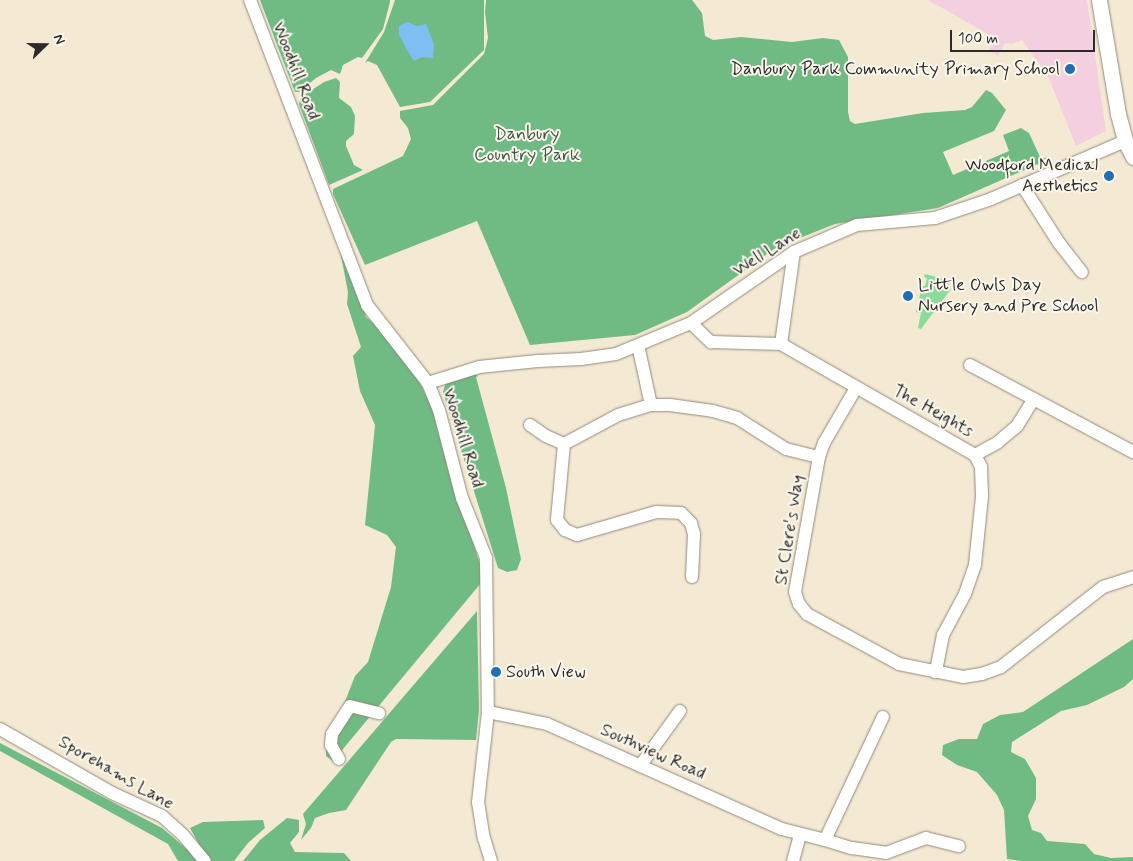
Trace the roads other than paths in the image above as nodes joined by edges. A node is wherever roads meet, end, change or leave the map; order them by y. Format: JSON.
{"nodes":[{"id":1,"x":250,"y":0,"type":"edge"},
{"id":2,"x":1099,"y":0,"type":"edge"},
{"id":3,"x":1125,"y":141,"type":"junction"},
{"id":4,"x":1133,"y":157,"type":"edge"},
{"id":5,"x":1022,"y":185,"type":"junction"},
{"id":6,"x":794,"y":252,"type":"junction"},
{"id":7,"x":1082,"y":272,"type":"dead end"},
{"id":8,"x":691,"y":324,"type":"junction"},
{"id":9,"x":781,"y":344,"type":"junction"},
{"id":10,"x":638,"y":345,"type":"junction"},
{"id":11,"x":970,"y":365,"type":"dead end"},
{"id":12,"x":428,"y":383,"type":"junction"},
{"id":13,"x":856,"y":388,"type":"junction"},
{"id":14,"x":1034,"y":399,"type":"junction"},
{"id":15,"x":652,"y":405,"type":"junction"},
{"id":16,"x":530,"y":425,"type":"dead end"},
{"id":17,"x":564,"y":444,"type":"junction"},
{"id":18,"x":1133,"y":452,"type":"edge"},
{"id":19,"x":975,"y":455,"type":"junction"},
{"id":20,"x":819,"y":457,"type":"junction"},
{"id":21,"x":692,"y":577,"type":"dead end"},
{"id":22,"x":1133,"y":577,"type":"edge"},
{"id":23,"x":936,"y":672,"type":"junction"},
{"id":24,"x":680,"y":711,"type":"dead end"},
{"id":25,"x":488,"y":712,"type":"junction"},
{"id":26,"x":380,"y":713,"type":"dead end"},
{"id":27,"x":883,"y":717,"type":"dead end"},
{"id":28,"x":0,"y":729,"type":"edge"},
{"id":29,"x":338,"y":759,"type":"dead end"},
{"id":30,"x":640,"y":766,"type":"junction"},
{"id":31,"x":800,"y":834,"type":"junction"},
{"id":32,"x":825,"y":840,"type":"junction"},
{"id":33,"x":959,"y":846,"type":"dead end"},
{"id":34,"x":205,"y":861,"type":"edge"},
{"id":35,"x":491,"y":861,"type":"edge"},
{"id":36,"x":793,"y":861,"type":"edge"}],
"edges":[{"from":1,"to":12,"type":"street","name":"Woodhill Road"},
{"from":2,"to":3,"type":"main road"},
{"from":3,"to":4,"type":"main road"},
{"from":3,"to":5,"type":"street","name":"Well Lane"},
{"from":5,"to":6,"type":"street","name":"Well Lane"},
{"from":5,"to":7,"type":"street"},
{"from":6,"to":8,"type":"street","name":"Well Lane"},
{"from":6,"to":9,"type":"street"},
{"from":8,"to":9,"type":"street","name":"The Heights"},
{"from":8,"to":10,"type":"street","name":"Well Lane"},
{"from":9,"to":13,"type":"street","name":"The Heights"},
{"from":10,"to":12,"type":"street","name":"Well Lane"},
{"from":10,"to":15,"type":"street"},
{"from":11,"to":14,"type":"street"},
{"from":12,"to":25,"type":"street","name":"Woodhill Road"},
{"from":13,"to":19,"type":"street","name":"The Heights"},
{"from":13,"to":20,"type":"street","name":"St Clere's Way"},
{"from":14,"to":18,"type":"street"},
{"from":14,"to":19,"type":"street"},
{"from":15,"to":17,"type":"street"},
{"from":15,"to":20,"type":"street"},
{"from":16,"to":17,"type":"street"},
{"from":17,"to":21,"type":"street"},
{"from":19,"to":23,"type":"street","name":"The Heights"},
{"from":20,"to":23,"type":"street","name":"St Clere's Way"},
{"from":22,"to":23,"type":"street","name":"St Clere's Way"},
{"from":24,"to":30,"type":"street"},
{"from":25,"to":30,"type":"street","name":"Southview Road"},
{"from":25,"to":35,"type":"street","name":"Woodhill Road"},
{"from":26,"to":29,"type":"street"},
{"from":27,"to":32,"type":"street"},
{"from":28,"to":34,"type":"street","name":"Sporehams Lane"},
{"from":30,"to":31,"type":"street","name":"Southview Road"},
{"from":31,"to":32,"type":"street","name":"Southview Road"},
{"from":31,"to":36,"type":"street"},
{"from":32,"to":33,"type":"street","name":"Southview Road"}]}
